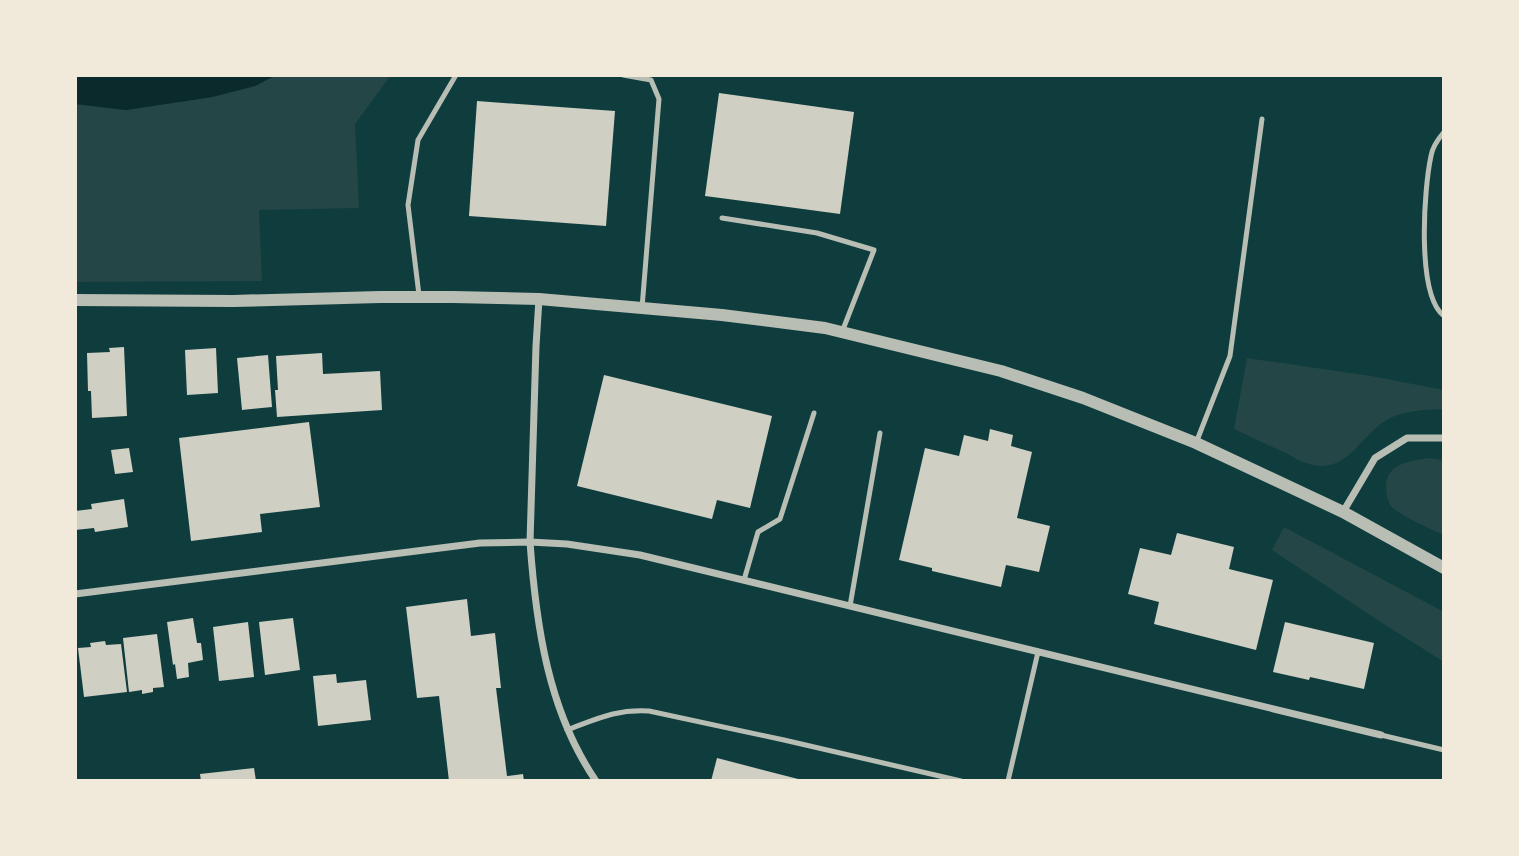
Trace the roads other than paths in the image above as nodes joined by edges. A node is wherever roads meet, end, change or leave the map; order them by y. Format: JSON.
{"nodes":[{"id":1,"x":456,"y":75,"type":"edge"},
{"id":2,"x":623,"y":75,"type":"edge"},
{"id":3,"x":1262,"y":119,"type":"dead end"},
{"id":4,"x":1444,"y":132,"type":"edge"},
{"id":5,"x":722,"y":218,"type":"dead end"},
{"id":6,"x":419,"y":297,"type":"junction"},
{"id":7,"x":540,"y":299,"type":"junction"},
{"id":8,"x":75,"y":300,"type":"edge"},
{"id":9,"x":642,"y":308,"type":"junction"},
{"id":10,"x":1444,"y":316,"type":"edge"},
{"id":11,"x":842,"y":332,"type":"junction"},
{"id":12,"x":814,"y":413,"type":"dead end"},
{"id":13,"x":880,"y":433,"type":"dead end"},
{"id":14,"x":1444,"y":438,"type":"edge"},
{"id":15,"x":1196,"y":443,"type":"junction"},
{"id":16,"x":1343,"y":512,"type":"junction"},
{"id":17,"x":530,"y":542,"type":"junction"},
{"id":18,"x":1444,"y":568,"type":"edge"},
{"id":19,"x":744,"y":580,"type":"junction"},
{"id":20,"x":75,"y":594,"type":"edge"},
{"id":21,"x":850,"y":606,"type":"junction"},
{"id":22,"x":1038,"y":652,"type":"junction"},
{"id":23,"x":567,"y":730,"type":"junction"},
{"id":24,"x":1381,"y":735,"type":"joint"},
{"id":25,"x":1444,"y":750,"type":"edge"},
{"id":26,"x":596,"y":781,"type":"edge"},
{"id":27,"x":961,"y":781,"type":"edge"},
{"id":28,"x":1008,"y":781,"type":"edge"}],
"edges":[{"from":1,"to":6,"type":"lane"},
{"from":2,"to":9,"type":"lane"},
{"from":3,"to":15,"type":"lane"},
{"from":4,"to":10,"type":"lane"},
{"from":5,"to":11,"type":"lane"},
{"from":6,"to":7,"type":"street"},
{"from":6,"to":8,"type":"street"},
{"from":7,"to":9,"type":"street"},
{"from":7,"to":17,"type":"street"},
{"from":9,"to":11,"type":"street"},
{"from":11,"to":15,"type":"street"},
{"from":12,"to":19,"type":"lane"},
{"from":13,"to":21,"type":"lane"},
{"from":14,"to":16,"type":"street"},
{"from":15,"to":16,"type":"street"},
{"from":16,"to":18,"type":"street"},
{"from":17,"to":19,"type":"street"},
{"from":17,"to":20,"type":"street"},
{"from":17,"to":23,"type":"street"},
{"from":19,"to":21,"type":"street"},
{"from":21,"to":22,"type":"street"},
{"from":22,"to":24,"type":"street"},
{"from":22,"to":28,"type":"lane"},
{"from":23,"to":26,"type":"street"},
{"from":23,"to":27,"type":"lane"},
{"from":24,"to":25,"type":"lane"}]}
